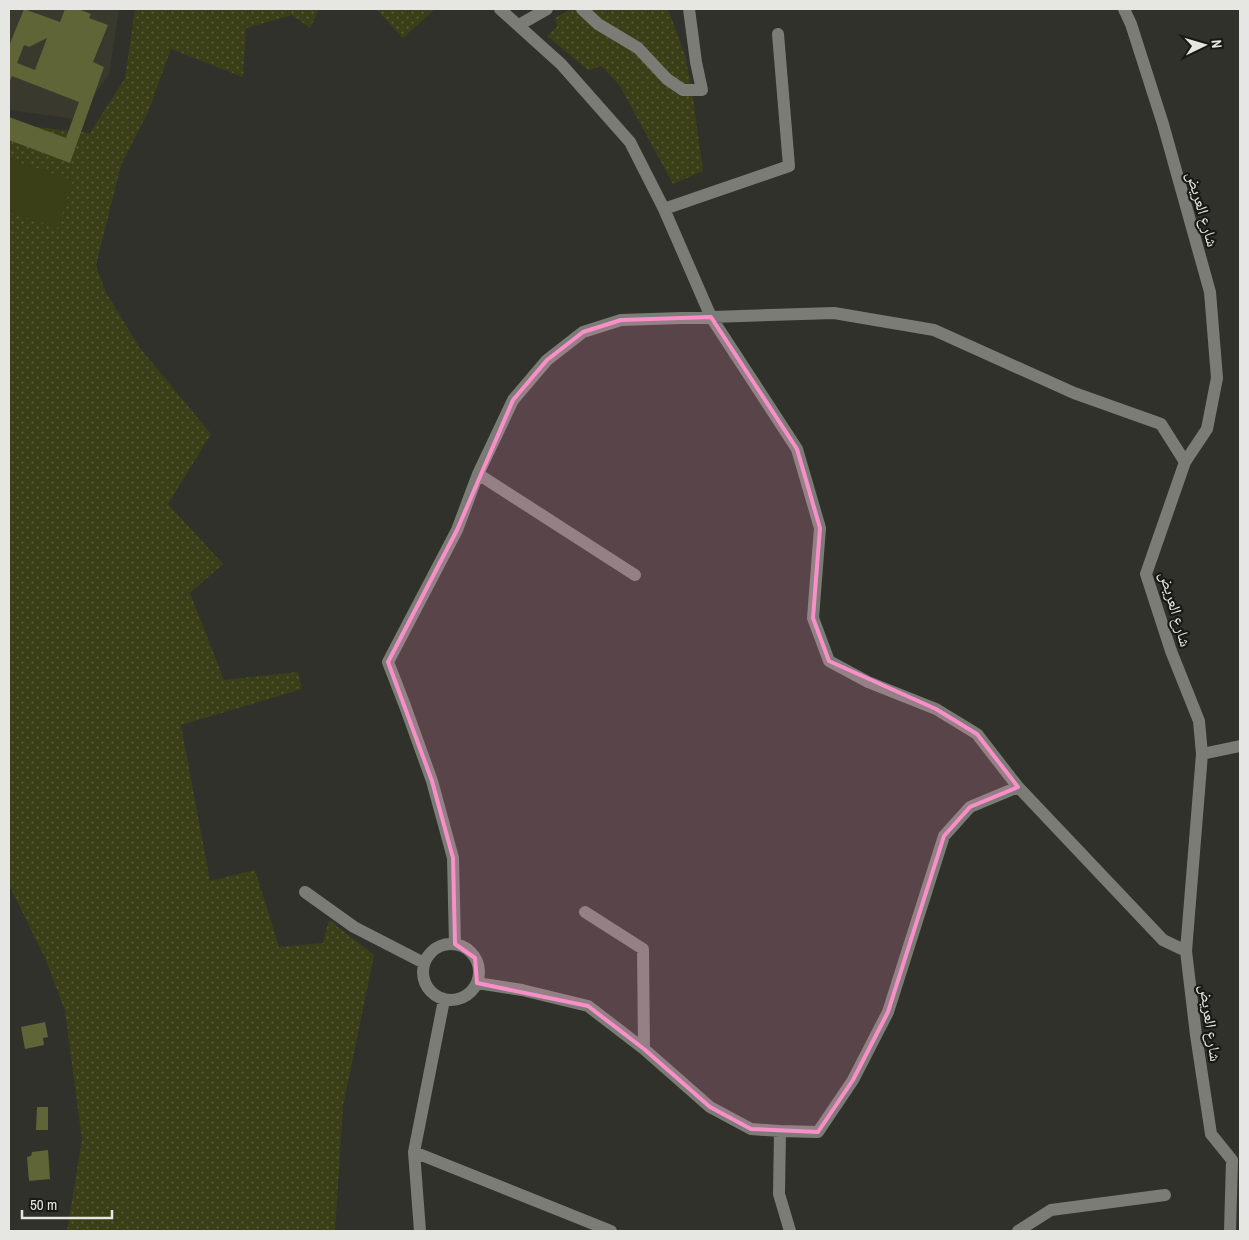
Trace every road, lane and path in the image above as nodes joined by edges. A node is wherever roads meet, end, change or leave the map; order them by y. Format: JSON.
{"nodes":[{"id":1,"x":500,"y":9,"type":"edge"},
{"id":2,"x":547,"y":9,"type":"edge"},
{"id":3,"x":582,"y":9,"type":"edge"},
{"id":4,"x":689,"y":9,"type":"edge"},
{"id":5,"x":1124,"y":9,"type":"edge"},
{"id":6,"x":519,"y":25,"type":"junction"},
{"id":7,"x":778,"y":34,"type":"dead end"},
{"id":8,"x":664,"y":209,"type":"junction"},
{"id":9,"x":711,"y":317,"type":"junction"},
{"id":10,"x":1185,"y":462,"type":"junction"},
{"id":11,"x":478,"y":474,"type":"junction"},
{"id":12,"x":634,"y":575,"type":"dead end"},
{"id":13,"x":1240,"y":746,"type":"edge"},
{"id":14,"x":1202,"y":754,"type":"junction"},
{"id":15,"x":1018,"y":787,"type":"junction"},
{"id":16,"x":305,"y":892,"type":"dead end"},
{"id":17,"x":585,"y":912,"type":"dead end"},
{"id":18,"x":454,"y":944,"type":"junction"},
{"id":19,"x":1186,"y":951,"type":"junction"},
{"id":20,"x":424,"y":963,"type":"junction"},
{"id":21,"x":477,"y":983,"type":"junction"},
{"id":22,"x":444,"y":1000,"type":"junction"},
{"id":23,"x":644,"y":1049,"type":"junction"},
{"id":24,"x":780,"y":1131,"type":"junction"},
{"id":25,"x":414,"y":1152,"type":"junction"},
{"id":26,"x":1236,"y":1158,"type":"edge"},
{"id":27,"x":1231,"y":1191,"type":"junction"},
{"id":28,"x":1165,"y":1195,"type":"dead end"},
{"id":29,"x":1240,"y":1203,"type":"edge"},
{"id":30,"x":420,"y":1231,"type":"edge"},
{"id":31,"x":611,"y":1231,"type":"edge"},
{"id":32,"x":790,"y":1231,"type":"edge"},
{"id":33,"x":1018,"y":1231,"type":"edge"},
{"id":34,"x":1230,"y":1231,"type":"edge"}],
"edges":[{"from":1,"to":6,"type":"street"},
{"from":2,"to":6,"type":"street"},
{"from":3,"to":4,"type":"street"},
{"from":5,"to":10,"type":"street","name":"شارع العريض"},
{"from":6,"to":8,"type":"street"},
{"from":7,"to":8,"type":"street"},
{"from":8,"to":9,"type":"street"},
{"from":9,"to":10,"type":"street"},
{"from":9,"to":11,"type":"street"},
{"from":9,"to":15,"type":"street"},
{"from":10,"to":14,"type":"street","name":"شارع العريض"},
{"from":11,"to":12,"type":"street"},
{"from":11,"to":18,"type":"street"},
{"from":13,"to":14,"type":"street"},
{"from":14,"to":19,"type":"street","name":"شارع العريض"},
{"from":15,"to":19,"type":"street"},
{"from":15,"to":24,"type":"street"},
{"from":16,"to":20,"type":"street"},
{"from":17,"to":23,"type":"street"},
{"from":18,"to":20,"type":"street"},
{"from":18,"to":21,"type":"street"},
{"from":19,"to":26,"type":"street","name":"شارع العريض"},
{"from":20,"to":22,"type":"street"},
{"from":21,"to":22,"type":"street"},
{"from":21,"to":23,"type":"street"},
{"from":22,"to":25,"type":"street"},
{"from":23,"to":24,"type":"street"},
{"from":24,"to":32,"type":"street"},
{"from":25,"to":30,"type":"street"},
{"from":25,"to":31,"type":"street"},
{"from":26,"to":27,"type":"street","name":"شارع العريض"},
{"from":27,"to":29,"type":"street"},
{"from":27,"to":34,"type":"street","name":"شارع العريض"},
{"from":28,"to":33,"type":"street"}]}
